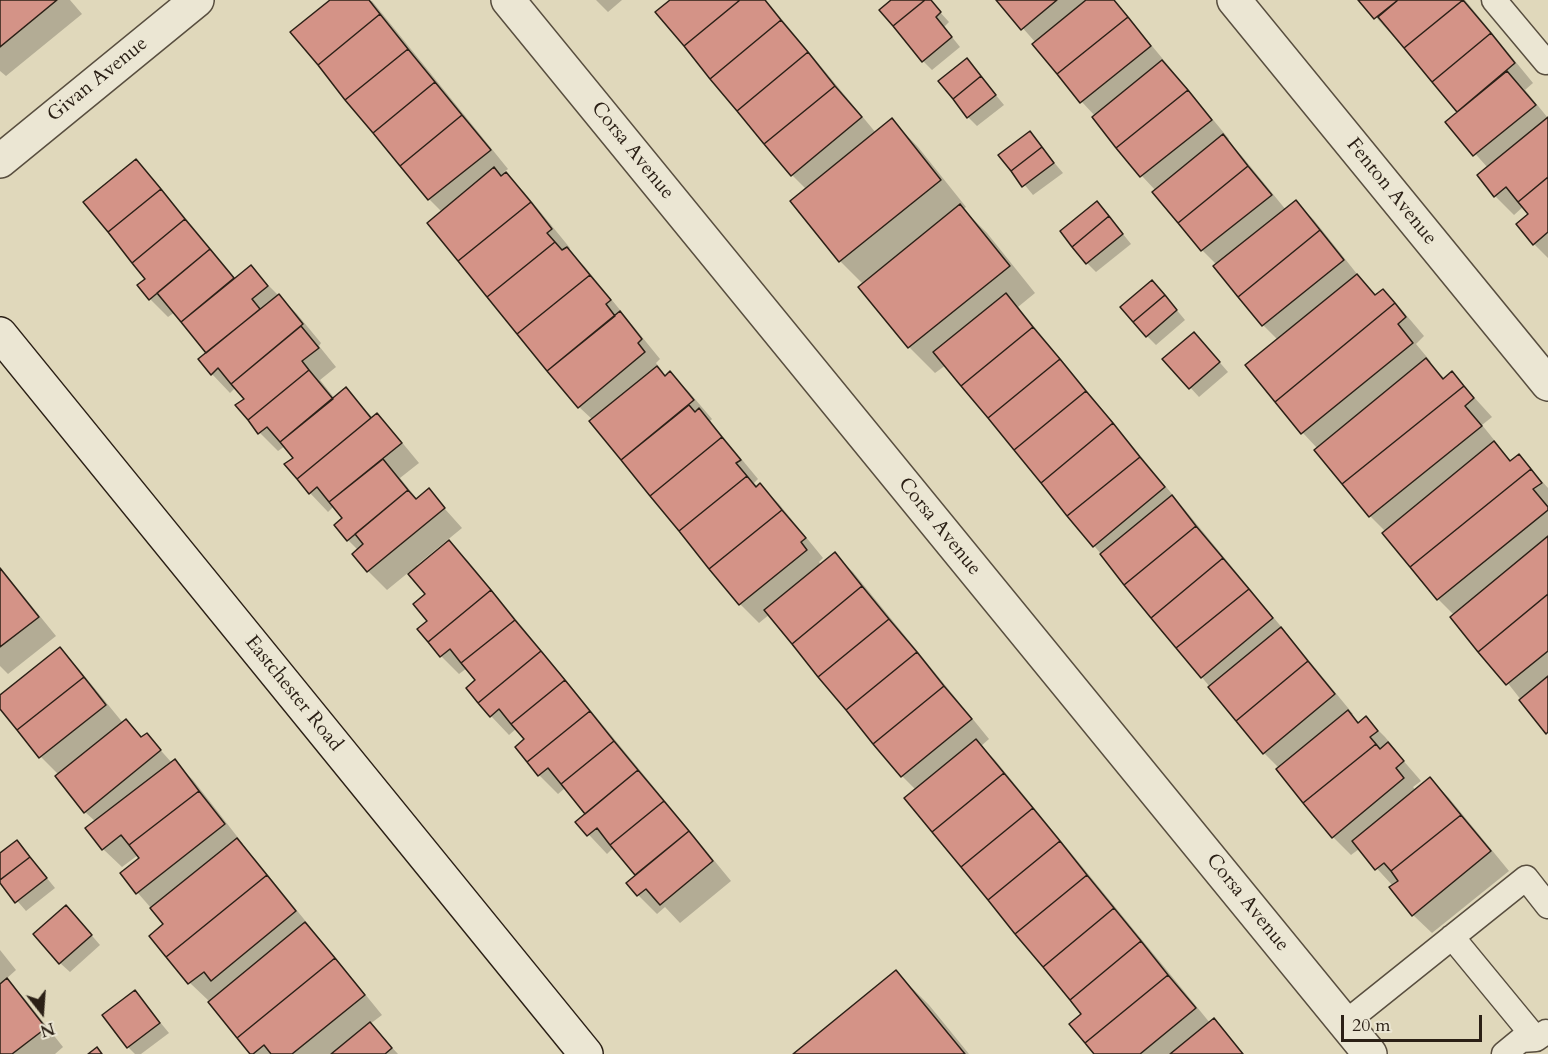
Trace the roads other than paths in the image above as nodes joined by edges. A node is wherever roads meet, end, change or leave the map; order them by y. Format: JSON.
{"nodes":[{"id":1,"x":197,"y":0,"type":"edge"},
{"id":2,"x":508,"y":0,"type":"edge"},
{"id":3,"x":1234,"y":0,"type":"edge"},
{"id":4,"x":1494,"y":0,"type":"edge"},
{"id":5,"x":1546,"y":62,"type":"dead end"},
{"id":6,"x":0,"y":160,"type":"edge"},
{"id":7,"x":0,"y":334,"type":"edge"},
{"id":8,"x":1548,"y":384,"type":"edge"},
{"id":9,"x":1548,"y":906,"type":"edge"},
{"id":10,"x":1452,"y":937,"type":"junction"},
{"id":11,"x":1345,"y":1023,"type":"junction"},
{"id":12,"x":1542,"y":1035,"type":"edge"},
{"id":13,"x":586,"y":1054,"type":"edge"},
{"id":14,"x":1370,"y":1054,"type":"edge"},
{"id":15,"x":1504,"y":1054,"type":"edge"}],
"edges":[{"from":1,"to":6,"type":"street","name":"Givan Avenue"},
{"from":2,"to":11,"type":"street","name":"Corsa Avenue"},
{"from":3,"to":8,"type":"street","name":"Fenton Avenue"},
{"from":4,"to":5,"type":"lane"},
{"from":7,"to":13,"type":"street","name":"Eastchester Road"},
{"from":9,"to":10,"type":"lane"},
{"from":10,"to":11,"type":"lane"},
{"from":10,"to":12,"type":"lane"},
{"from":11,"to":14,"type":"street","name":"Corsa Avenue"},
{"from":12,"to":15,"type":"lane"}]}
